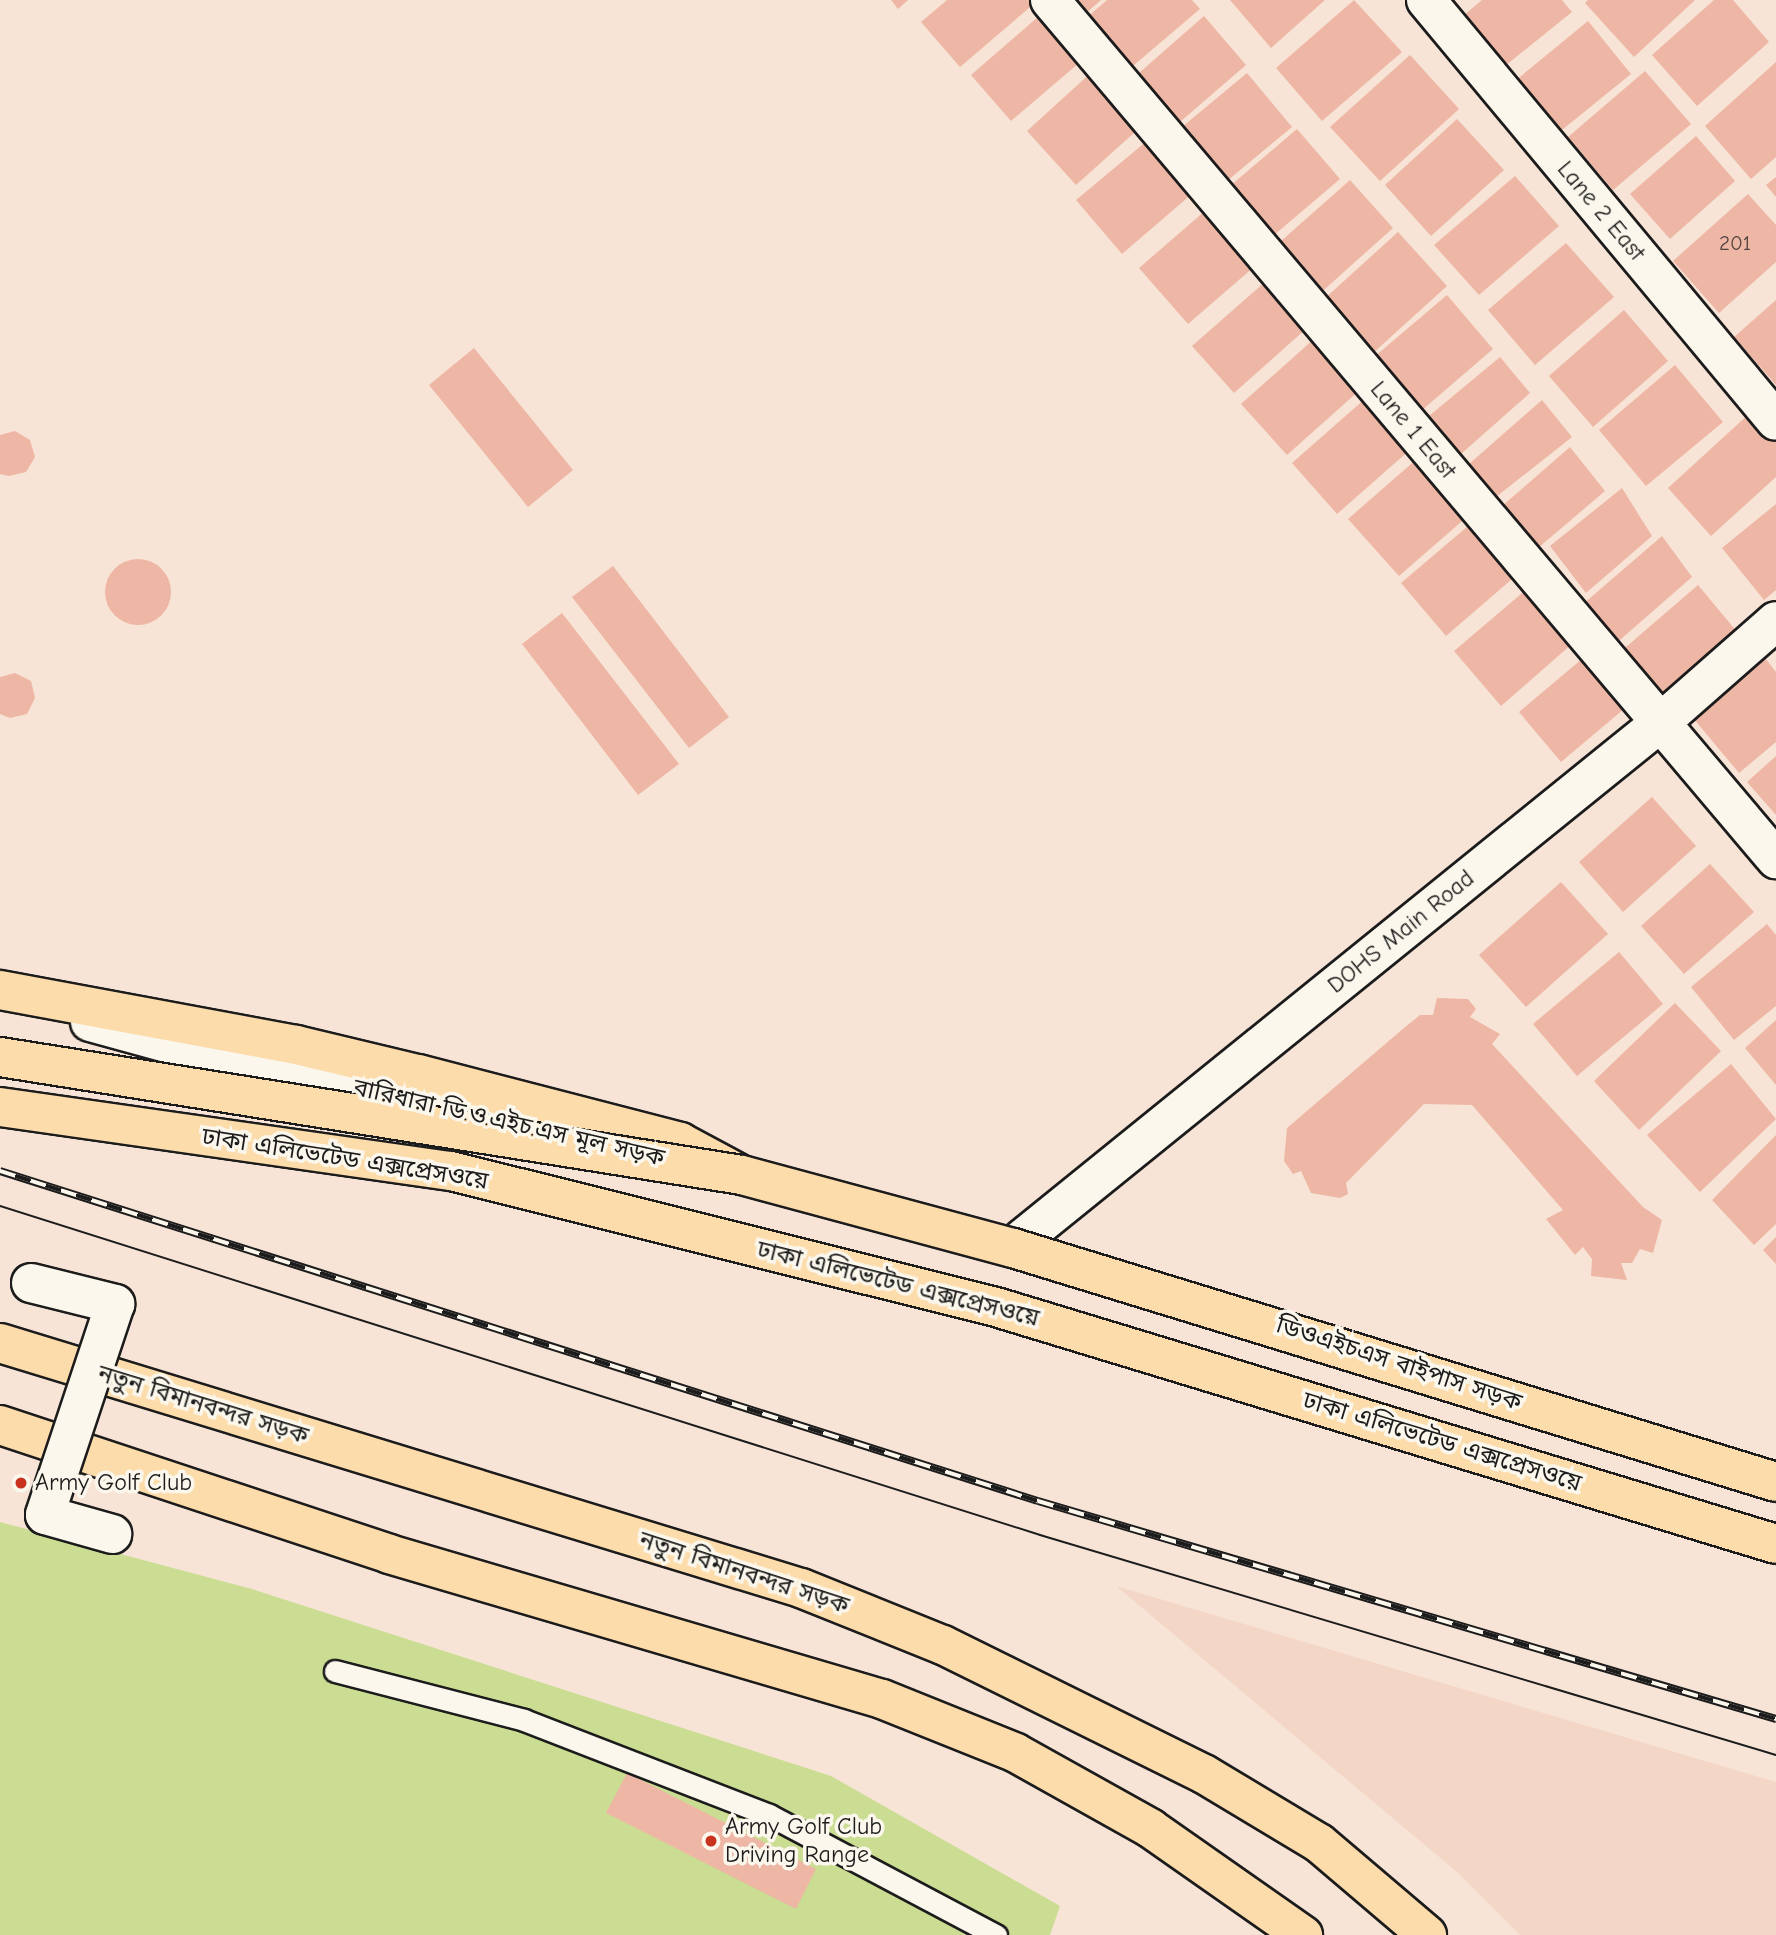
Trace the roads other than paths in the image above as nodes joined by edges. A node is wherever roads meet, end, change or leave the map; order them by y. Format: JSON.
{"nodes":[{"id":1,"x":1050,"y":0,"type":"edge"},
{"id":2,"x":1426,"y":0,"type":"edge"},
{"id":3,"x":1776,"y":421,"type":"edge"},
{"id":4,"x":1776,"y":621,"type":"edge"},
{"id":5,"x":1660,"y":723,"type":"junction"},
{"id":6,"x":1776,"y":859,"type":"edge"},
{"id":7,"x":0,"y":990,"type":"edge"},
{"id":8,"x":0,"y":997,"type":"edge"},
{"id":9,"x":0,"y":1057,"type":"edge"},
{"id":10,"x":0,"y":1107,"type":"edge"},
{"id":11,"x":742,"y":1175,"type":"junction"},
{"id":12,"x":1022,"y":1239,"type":"junction"},
{"id":13,"x":30,"y":1283,"type":"dead end"},
{"id":14,"x":0,"y":1343,"type":"edge"},
{"id":15,"x":0,"y":1425,"type":"edge"},
{"id":16,"x":0,"y":1436,"type":"edge"},
{"id":17,"x":45,"y":1439,"type":"junction"},
{"id":18,"x":1776,"y":1482,"type":"edge"},
{"id":19,"x":1776,"y":1489,"type":"edge"},
{"id":20,"x":112,"y":1534,"type":"dead end"},
{"id":21,"x":1776,"y":1544,"type":"edge"},
{"id":22,"x":335,"y":1671,"type":"dead end"},
{"id":23,"x":996,"y":1935,"type":"edge"},
{"id":24,"x":1303,"y":1935,"type":"edge"},
{"id":25,"x":1427,"y":1935,"type":"edge"}],
"edges":[{"from":1,"to":5,"type":"street","name":"Lane 1 East"},
{"from":2,"to":3,"type":"street","name":"Lane 2 East"},
{"from":4,"to":5,"type":"street","name":"DOHS Main Road"},
{"from":5,"to":6,"type":"street","name":"Lane 1 East"},
{"from":5,"to":12,"type":"street","name":"DOHS Main Road"},
{"from":7,"to":11,"type":"highway"},
{"from":8,"to":12,"type":"street","name":"বারিধারা ডি.ও.এইচ.এস মূল সড়ক"},
{"from":9,"to":11,"type":"highway","name":"ঢাকা এলিভেটেড এক্সপ্রেসওয়ে","bridge":true},
{"from":10,"to":21,"type":"highway","name":"ঢাকা এলিভেটেড এক্সপ্রেসওয়ে"},
{"from":11,"to":18,"type":"highway","name":"ঢাকা এলিভেটেড এক্সপ্রেসওয়ে","bridge":true},
{"from":12,"to":19,"type":"street","name":"ডিওএইচএস বাইপাস সড়ক"},
{"from":13,"to":20,"type":"street","bridge":true},
{"from":14,"to":25,"type":"highway","name":"নতুন বিমানবন্দর সড়ক"},
{"from":15,"to":17,"type":"highway"},
{"from":16,"to":17,"type":"highway"},
{"from":17,"to":24,"type":"highway"},
{"from":22,"to":23,"type":"lane"}]}
